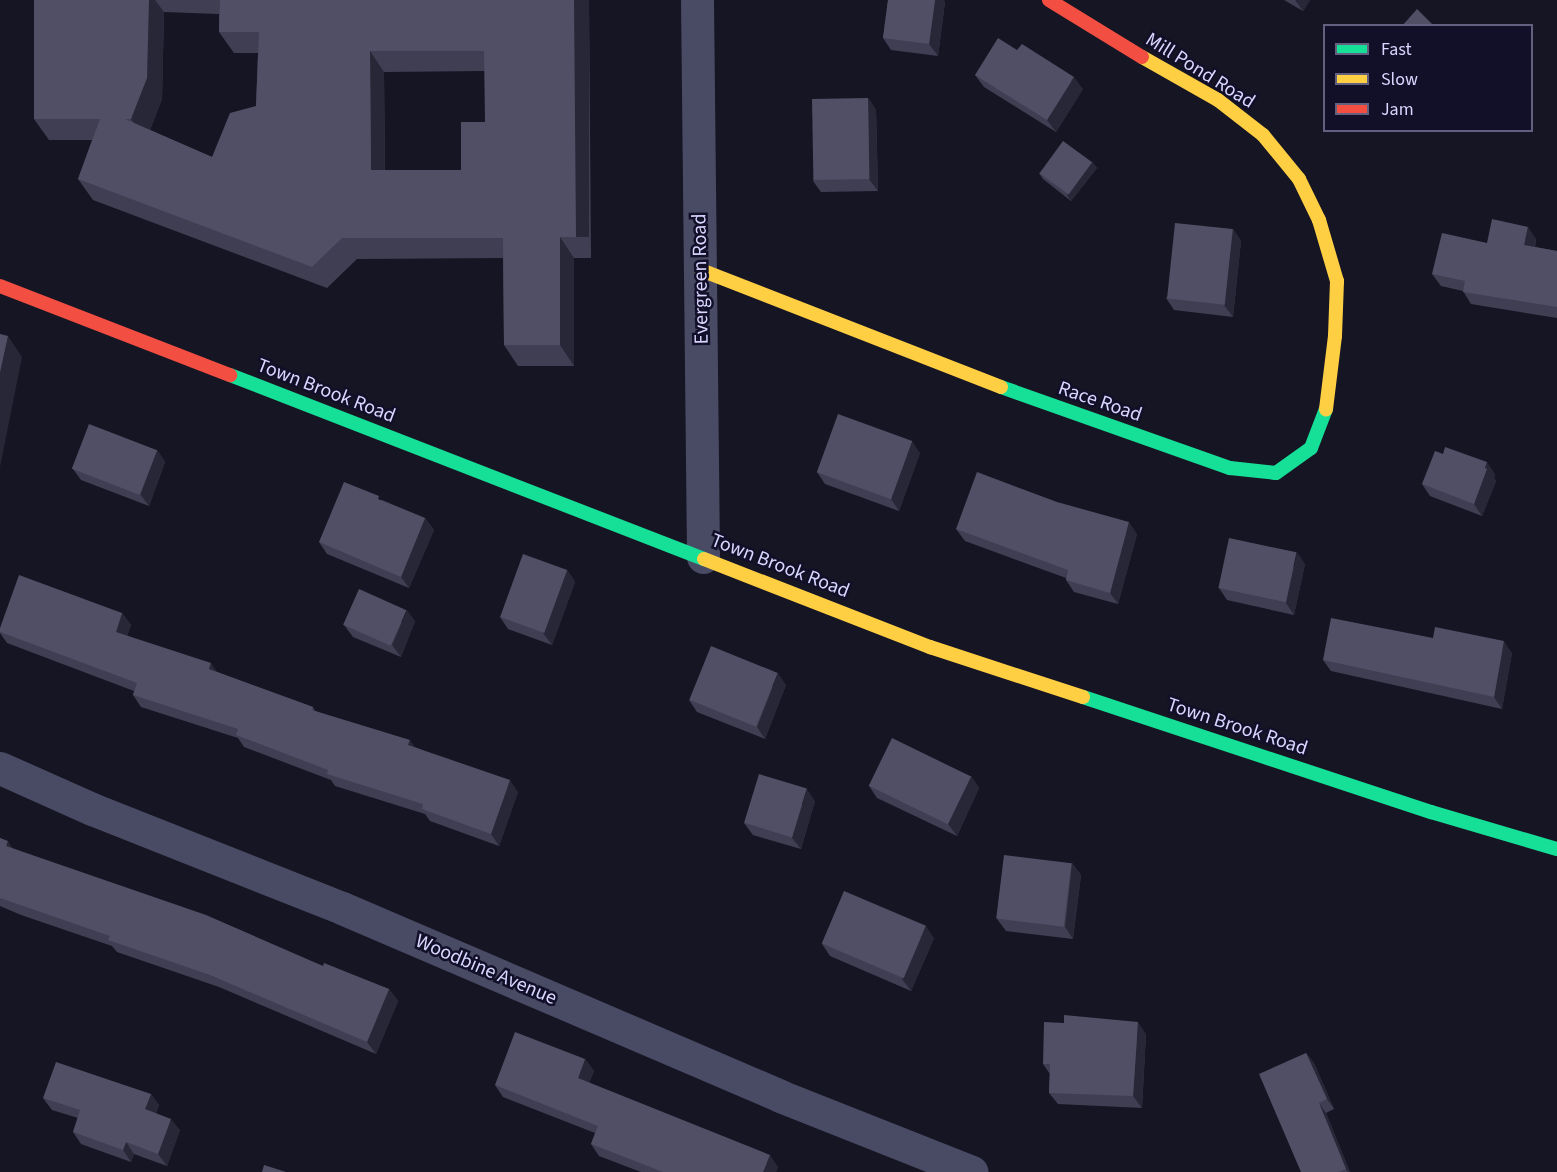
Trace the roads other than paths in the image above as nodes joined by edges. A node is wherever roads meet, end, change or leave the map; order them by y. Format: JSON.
{"nodes":[{"id":1,"x":697,"y":0,"type":"edge"},
{"id":2,"x":1049,"y":0,"type":"edge"},
{"id":3,"x":1332,"y":265,"type":"joint"},
{"id":4,"x":702,"y":270,"type":"junction"},
{"id":5,"x":0,"y":286,"type":"edge"},
{"id":6,"x":703,"y":557,"type":"junction"},
{"id":7,"x":0,"y":768,"type":"edge"},
{"id":8,"x":1557,"y":849,"type":"edge"},
{"id":9,"x":972,"y":1172,"type":"edge"}],
"edges":[{"from":1,"to":4,"type":"street","name":"Evergreen Road"},
{"from":2,"to":3,"type":"main road","name":"Mill Pond Road"},
{"from":3,"to":4,"type":"main road","name":"Race Road"},
{"from":4,"to":6,"type":"street","name":"Evergreen Road"},
{"from":5,"to":6,"type":"main road","name":"Town Brook Road"},
{"from":6,"to":8,"type":"main road","name":"Town Brook Road"},
{"from":7,"to":9,"type":"street","name":"Woodbine Avenue"}]}
